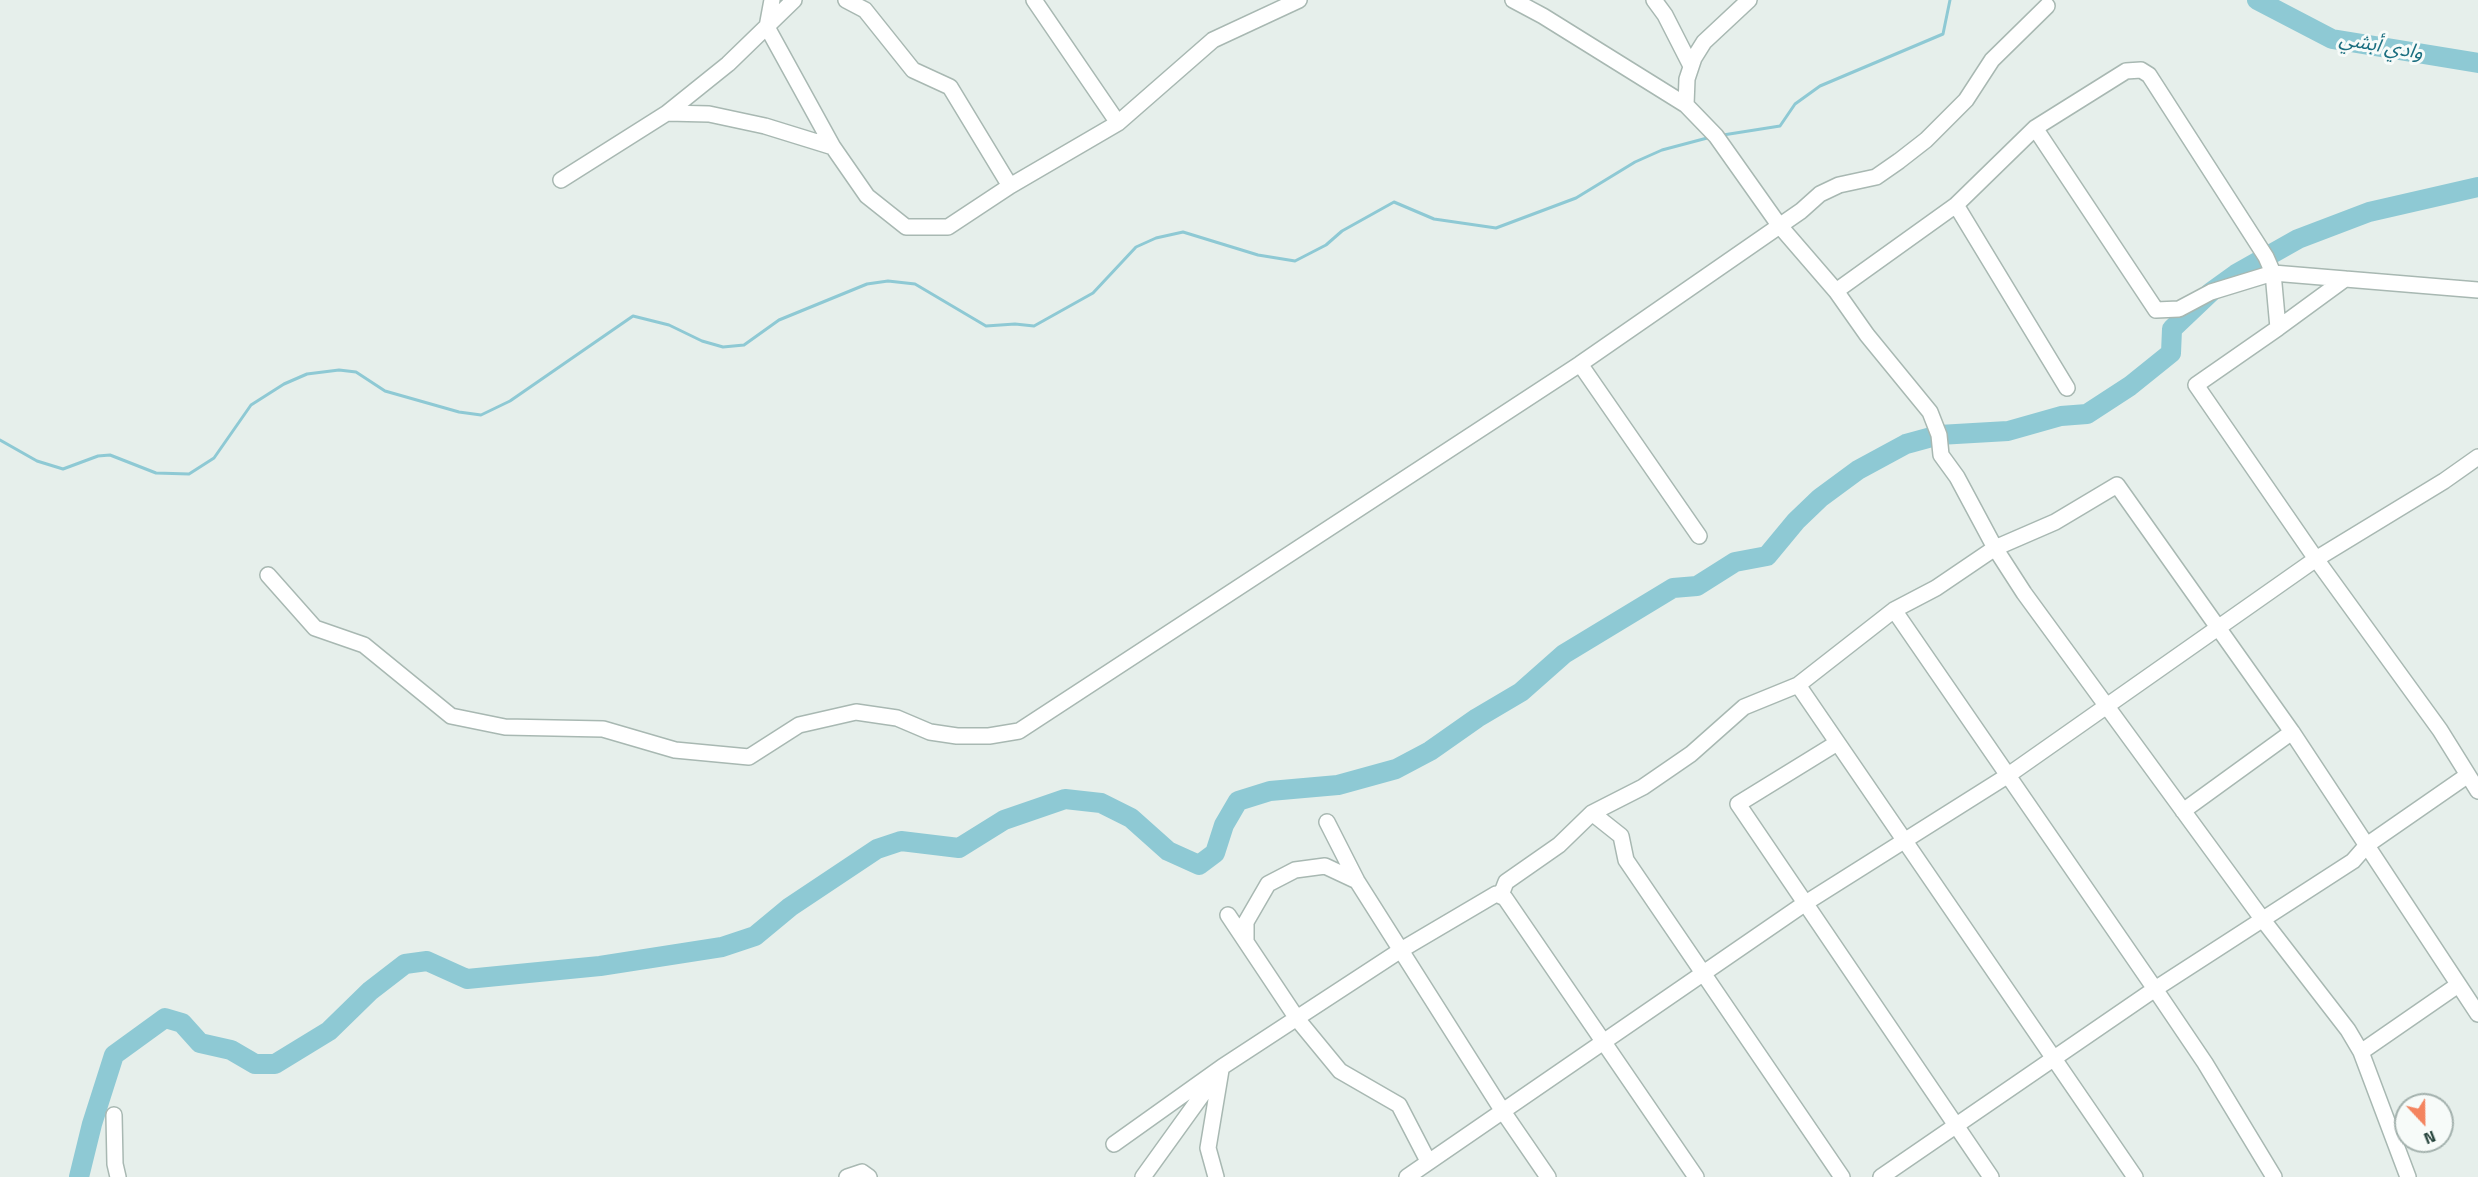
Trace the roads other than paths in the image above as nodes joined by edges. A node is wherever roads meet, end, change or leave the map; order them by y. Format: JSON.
{"nodes":[{"id":1,"x":772,"y":0,"type":"edge"},
{"id":2,"x":794,"y":0,"type":"edge"},
{"id":3,"x":846,"y":0,"type":"edge"},
{"id":4,"x":1034,"y":0,"type":"edge"},
{"id":5,"x":1299,"y":0,"type":"edge"},
{"id":6,"x":1513,"y":0,"type":"edge"},
{"id":7,"x":1654,"y":0,"type":"edge"},
{"id":8,"x":1749,"y":0,"type":"edge"},
{"id":9,"x":2047,"y":6,"type":"dead end"},
{"id":10,"x":766,"y":27,"type":"junction"},
{"id":11,"x":1691,"y":66,"type":"junction"},
{"id":12,"x":1686,"y":105,"type":"junction"},
{"id":13,"x":667,"y":113,"type":"junction"},
{"id":14,"x":1118,"y":123,"type":"junction"},
{"id":15,"x":2035,"y":128,"type":"junction"},
{"id":16,"x":833,"y":147,"type":"junction"},
{"id":17,"x":561,"y":180,"type":"dead end"},
{"id":18,"x":1010,"y":186,"type":"junction"},
{"id":19,"x":1956,"y":205,"type":"junction"},
{"id":20,"x":1779,"y":225,"type":"junction"},
{"id":21,"x":2273,"y":273,"type":"junction"},
{"id":22,"x":2345,"y":279,"type":"junction"},
{"id":23,"x":2478,"y":290,"type":"edge"},
{"id":24,"x":1836,"y":291,"type":"junction"},
{"id":25,"x":2278,"y":328,"type":"junction"},
{"id":26,"x":1580,"y":364,"type":"junction"},
{"id":27,"x":2067,"y":388,"type":"dead end"},
{"id":28,"x":2478,"y":457,"type":"edge"},
{"id":29,"x":1699,"y":536,"type":"dead end"},
{"id":30,"x":1995,"y":548,"type":"junction"},
{"id":31,"x":2316,"y":559,"type":"junction"},
{"id":32,"x":268,"y":575,"type":"dead end"},
{"id":33,"x":1894,"y":610,"type":"junction"},
{"id":34,"x":2216,"y":627,"type":"junction"},
{"id":35,"x":1798,"y":685,"type":"junction"},
{"id":36,"x":2106,"y":705,"type":"junction"},
{"id":37,"x":2292,"y":732,"type":"junction"},
{"id":38,"x":1837,"y":743,"type":"junction"},
{"id":39,"x":2468,"y":775,"type":"junction"},
{"id":40,"x":2007,"y":776,"type":"junction"},
{"id":41,"x":2478,"y":791,"type":"edge"},
{"id":42,"x":2183,"y":811,"type":"junction"},
{"id":43,"x":1593,"y":813,"type":"junction"},
{"id":44,"x":1326,"y":822,"type":"dead end"},
{"id":45,"x":1902,"y":840,"type":"junction"},
{"id":46,"x":2367,"y":845,"type":"junction"},
{"id":47,"x":1357,"y":881,"type":"junction"},
{"id":48,"x":1501,"y":895,"type":"junction"},
{"id":49,"x":1804,"y":904,"type":"junction"},
{"id":50,"x":1228,"y":915,"type":"dead end"},
{"id":51,"x":2263,"y":920,"type":"junction"},
{"id":52,"x":1246,"y":942,"type":"junction"},
{"id":53,"x":1401,"y":950,"type":"junction"},
{"id":54,"x":1706,"y":974,"type":"junction"},
{"id":55,"x":2458,"y":985,"type":"junction"},
{"id":56,"x":2155,"y":989,"type":"junction"},
{"id":57,"x":2478,"y":1014,"type":"edge"},
{"id":58,"x":1298,"y":1020,"type":"junction"},
{"id":59,"x":1602,"y":1042,"type":"junction"},
{"id":60,"x":2361,"y":1052,"type":"junction"},
{"id":61,"x":2053,"y":1058,"type":"junction"},
{"id":62,"x":1222,"y":1067,"type":"junction"},
{"id":63,"x":1502,"y":1110,"type":"junction"},
{"id":64,"x":114,"y":1115,"type":"dead end"},
{"id":65,"x":1957,"y":1125,"type":"junction"},
{"id":66,"x":1114,"y":1144,"type":"dead end"},
{"id":67,"x":1428,"y":1161,"type":"junction"},
{"id":68,"x":2404,"y":1176,"type":"edge"},
{"id":69,"x":118,"y":1177,"type":"edge"},
{"id":70,"x":847,"y":1177,"type":"edge"},
{"id":71,"x":869,"y":1177,"type":"edge"},
{"id":72,"x":1143,"y":1177,"type":"edge"},
{"id":73,"x":1216,"y":1177,"type":"edge"},
{"id":74,"x":1407,"y":1177,"type":"edge"},
{"id":75,"x":1548,"y":1177,"type":"edge"},
{"id":76,"x":1696,"y":1177,"type":"edge"},
{"id":77,"x":1842,"y":1177,"type":"edge"},
{"id":78,"x":1881,"y":1177,"type":"edge"},
{"id":79,"x":1991,"y":1177,"type":"edge"},
{"id":80,"x":2135,"y":1177,"type":"edge"},
{"id":81,"x":2274,"y":1177,"type":"edge"}],
"edges":[{"from":1,"to":10,"type":"street"},
{"from":2,"to":10,"type":"street"},
{"from":3,"to":18,"type":"street"},
{"from":4,"to":14,"type":"street"},
{"from":5,"to":14,"type":"street"},
{"from":6,"to":12,"type":"street"},
{"from":7,"to":11,"type":"street"},
{"from":8,"to":11,"type":"street"},
{"from":9,"to":20,"type":"street"},
{"from":10,"to":13,"type":"street"},
{"from":10,"to":16,"type":"street"},
{"from":11,"to":12,"type":"street"},
{"from":12,"to":20,"type":"street"},
{"from":13,"to":16,"type":"street"},
{"from":13,"to":17,"type":"street"},
{"from":14,"to":18,"type":"street"},
{"from":15,"to":19,"type":"street"},
{"from":15,"to":21,"type":"street"},
{"from":15,"to":21,"type":"street"},
{"from":16,"to":18,"type":"street"},
{"from":19,"to":24,"type":"street"},
{"from":19,"to":27,"type":"street"},
{"from":20,"to":24,"type":"street"},
{"from":20,"to":26,"type":"street"},
{"from":21,"to":22,"type":"street"},
{"from":21,"to":25,"type":"street"},
{"from":22,"to":23,"type":"street"},
{"from":22,"to":25,"type":"street"},
{"from":24,"to":30,"type":"street"},
{"from":25,"to":31,"type":"street"},
{"from":26,"to":29,"type":"street"},
{"from":26,"to":32,"type":"street"},
{"from":28,"to":31,"type":"street"},
{"from":30,"to":33,"type":"street"},
{"from":30,"to":34,"type":"street"},
{"from":30,"to":36,"type":"street"},
{"from":31,"to":34,"type":"street"},
{"from":31,"to":39,"type":"street"},
{"from":33,"to":35,"type":"street"},
{"from":33,"to":40,"type":"street"},
{"from":34,"to":36,"type":"street"},
{"from":34,"to":37,"type":"street"},
{"from":35,"to":38,"type":"street"},
{"from":35,"to":43,"type":"street"},
{"from":36,"to":40,"type":"street"},
{"from":36,"to":42,"type":"street"},
{"from":37,"to":42,"type":"street"},
{"from":37,"to":46,"type":"street"},
{"from":38,"to":45,"type":"street"},
{"from":38,"to":49,"type":"street"},
{"from":39,"to":41,"type":"street"},
{"from":39,"to":46,"type":"street"},
{"from":40,"to":45,"type":"street"},
{"from":40,"to":56,"type":"street"},
{"from":42,"to":51,"type":"street"},
{"from":43,"to":48,"type":"street"},
{"from":43,"to":54,"type":"street"},
{"from":44,"to":47,"type":"street"},
{"from":45,"to":49,"type":"street"},
{"from":45,"to":61,"type":"street"},
{"from":46,"to":51,"type":"street"},
{"from":46,"to":55,"type":"street"},
{"from":47,"to":52,"type":"street"},
{"from":47,"to":53,"type":"street"},
{"from":48,"to":53,"type":"street"},
{"from":48,"to":59,"type":"street"},
{"from":49,"to":54,"type":"street"},
{"from":49,"to":65,"type":"street"},
{"from":50,"to":52,"type":"street"},
{"from":51,"to":56,"type":"street"},
{"from":51,"to":60,"type":"street"},
{"from":52,"to":58,"type":"street"},
{"from":53,"to":58,"type":"street"},
{"from":53,"to":63,"type":"street"},
{"from":54,"to":59,"type":"street"},
{"from":54,"to":77,"type":"street"},
{"from":55,"to":57,"type":"street"},
{"from":55,"to":60,"type":"street"},
{"from":56,"to":61,"type":"street"},
{"from":56,"to":81,"type":"street"},
{"from":58,"to":62,"type":"street"},
{"from":58,"to":67,"type":"street"},
{"from":59,"to":63,"type":"street"},
{"from":59,"to":76,"type":"street"},
{"from":60,"to":68,"type":"street"},
{"from":61,"to":65,"type":"street"},
{"from":61,"to":80,"type":"street"},
{"from":62,"to":66,"type":"street"},
{"from":62,"to":72,"type":"street"},
{"from":62,"to":73,"type":"street"},
{"from":63,"to":67,"type":"street"},
{"from":63,"to":75,"type":"street"},
{"from":64,"to":69,"type":"street"},
{"from":65,"to":78,"type":"street"},
{"from":65,"to":79,"type":"street"},
{"from":67,"to":74,"type":"street"},
{"from":70,"to":71,"type":"street"}]}
